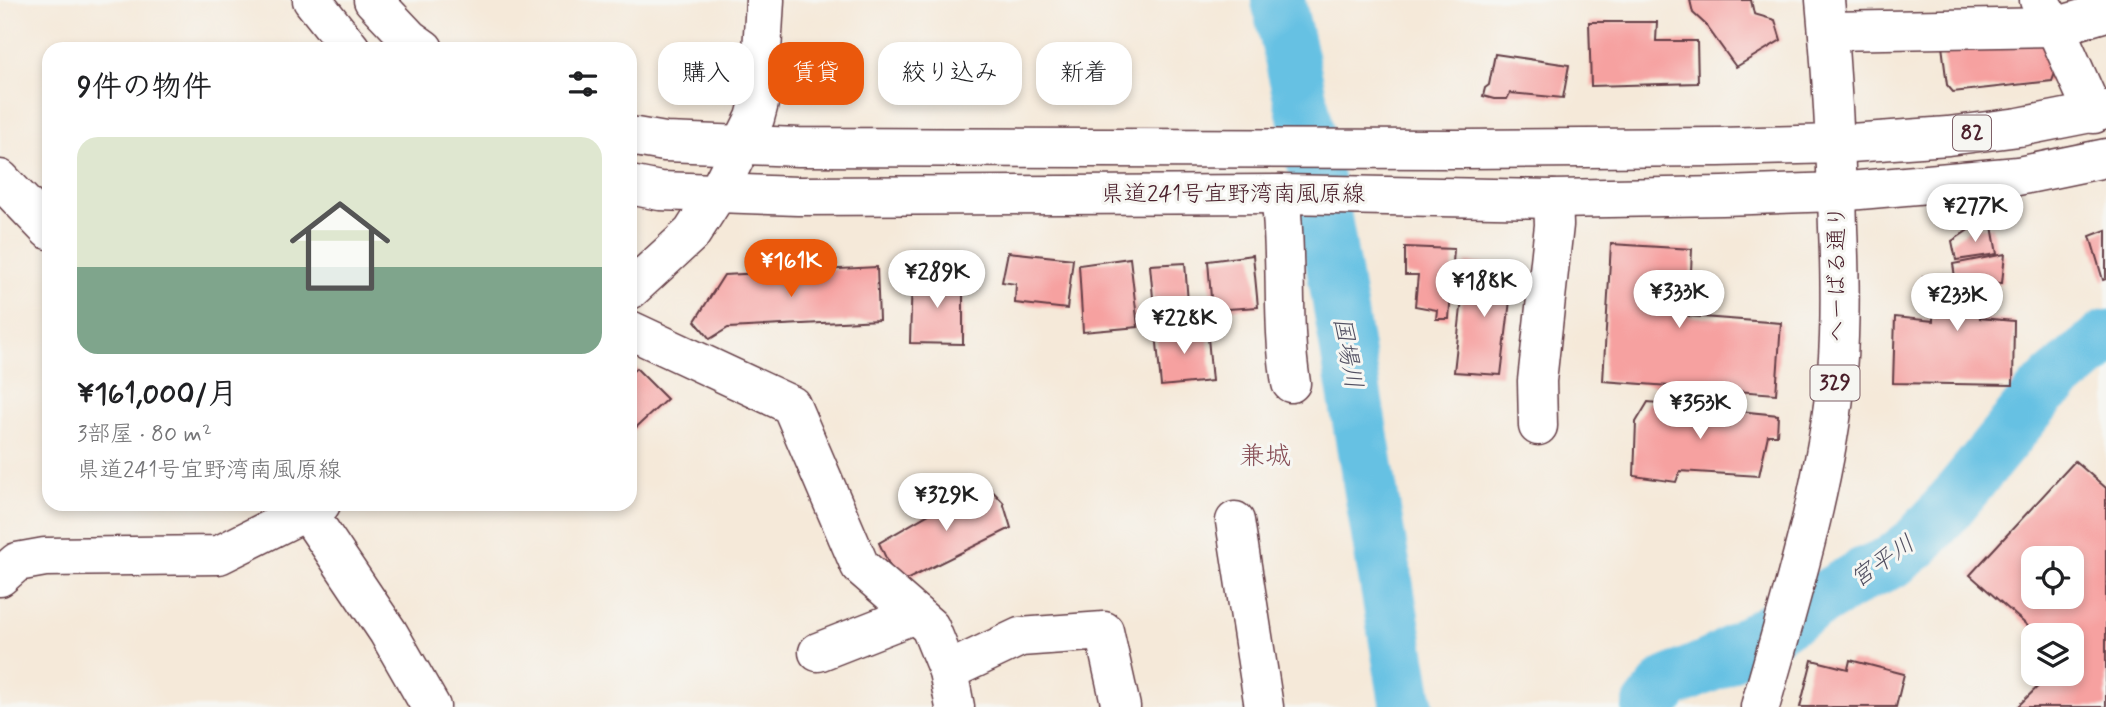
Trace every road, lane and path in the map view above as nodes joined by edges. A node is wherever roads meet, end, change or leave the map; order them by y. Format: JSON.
{"nodes":[{"id":1,"x":312,"y":0,"type":"edge"},
{"id":2,"x":373,"y":0,"type":"edge"},
{"id":3,"x":765,"y":0,"type":"edge"},
{"id":4,"x":2106,"y":12,"type":"edge"},
{"id":5,"x":2047,"y":14,"type":"edge"},
{"id":6,"x":1827,"y":16,"type":"edge"},
{"id":7,"x":345,"y":42,"type":"edge"},
{"id":8,"x":414,"y":42,"type":"edge"},
{"id":9,"x":2100,"y":112,"type":"edge"},
{"id":10,"x":637,"y":137,"type":"edge"},
{"id":11,"x":1837,"y":144,"type":"junction"},
{"id":12,"x":739,"y":146,"type":"junction"},
{"id":13,"x":2106,"y":158,"type":"edge"},
{"id":14,"x":0,"y":179,"type":"edge"},
{"id":15,"x":637,"y":186,"type":"edge"},
{"id":16,"x":1837,"y":192,"type":"junction"},
{"id":17,"x":717,"y":194,"type":"junction"},
{"id":18,"x":1286,"y":194,"type":"junction"},
{"id":19,"x":1553,"y":199,"type":"junction"},
{"id":20,"x":42,"y":222,"type":"edge"},
{"id":21,"x":637,"y":284,"type":"edge"},
{"id":22,"x":637,"y":334,"type":"edge"},
{"id":23,"x":1291,"y":383,"type":"dead end"},
{"id":24,"x":1538,"y":426,"type":"dead end"},
{"id":25,"x":302,"y":511,"type":"edge"},
{"id":26,"x":312,"y":511,"type":"edge"},
{"id":27,"x":1235,"y":521,"type":"dead end"},
{"id":28,"x":0,"y":577,"type":"edge"},
{"id":29,"x":915,"y":614,"type":"junction"},
{"id":30,"x":818,"y":652,"type":"dead end"},
{"id":31,"x":952,"y":689,"type":"edge"},
{"id":32,"x":431,"y":707,"type":"edge"},
{"id":33,"x":1121,"y":707,"type":"edge"},
{"id":34,"x":1264,"y":707,"type":"edge"},
{"id":35,"x":1760,"y":707,"type":"edge"}],
"edges":[{"from":1,"to":7,"type":"main road"},
{"from":2,"to":8,"type":"main road"},
{"from":3,"to":12,"type":"main road"},
{"from":4,"to":5,"type":"main road"},
{"from":5,"to":6,"type":"main road"},
{"from":5,"to":9,"type":"main road"},
{"from":6,"to":11,"type":"main road","name":"へーばる通り","number":"329"},
{"from":9,"to":11,"type":"main road","number":"82"},
{"from":10,"to":12,"type":"main road","name":"県道241号宜野湾南風原線"},
{"from":11,"to":12,"type":"main road","name":"県道241号宜野湾南風原線"},
{"from":11,"to":16,"type":"main road","name":"へーばる通り","number":"329"},
{"from":12,"to":17,"type":"main road"},
{"from":13,"to":16,"type":"main road","number":"82"},
{"from":14,"to":20,"type":"main road"},
{"from":15,"to":17,"type":"main road","name":"県道241号宜野湾南風原線"},
{"from":16,"to":19,"type":"main road","name":"県道241号宜野湾南風原線"},
{"from":16,"to":35,"type":"main road","name":"へーばる通り","number":"329"},
{"from":17,"to":18,"type":"main road","name":"県道241号宜野湾南風原線"},
{"from":17,"to":21,"type":"main road"},
{"from":18,"to":19,"type":"main road","name":"県道241号宜野湾南風原線"},
{"from":18,"to":23,"type":"main road"},
{"from":19,"to":24,"type":"main road"},
{"from":22,"to":29,"type":"main road"},
{"from":25,"to":28,"type":"main road"},
{"from":26,"to":32,"type":"main road"},
{"from":27,"to":34,"type":"main road"},
{"from":29,"to":30,"type":"main road"},
{"from":29,"to":31,"type":"main road"},
{"from":31,"to":33,"type":"main road"}]}
